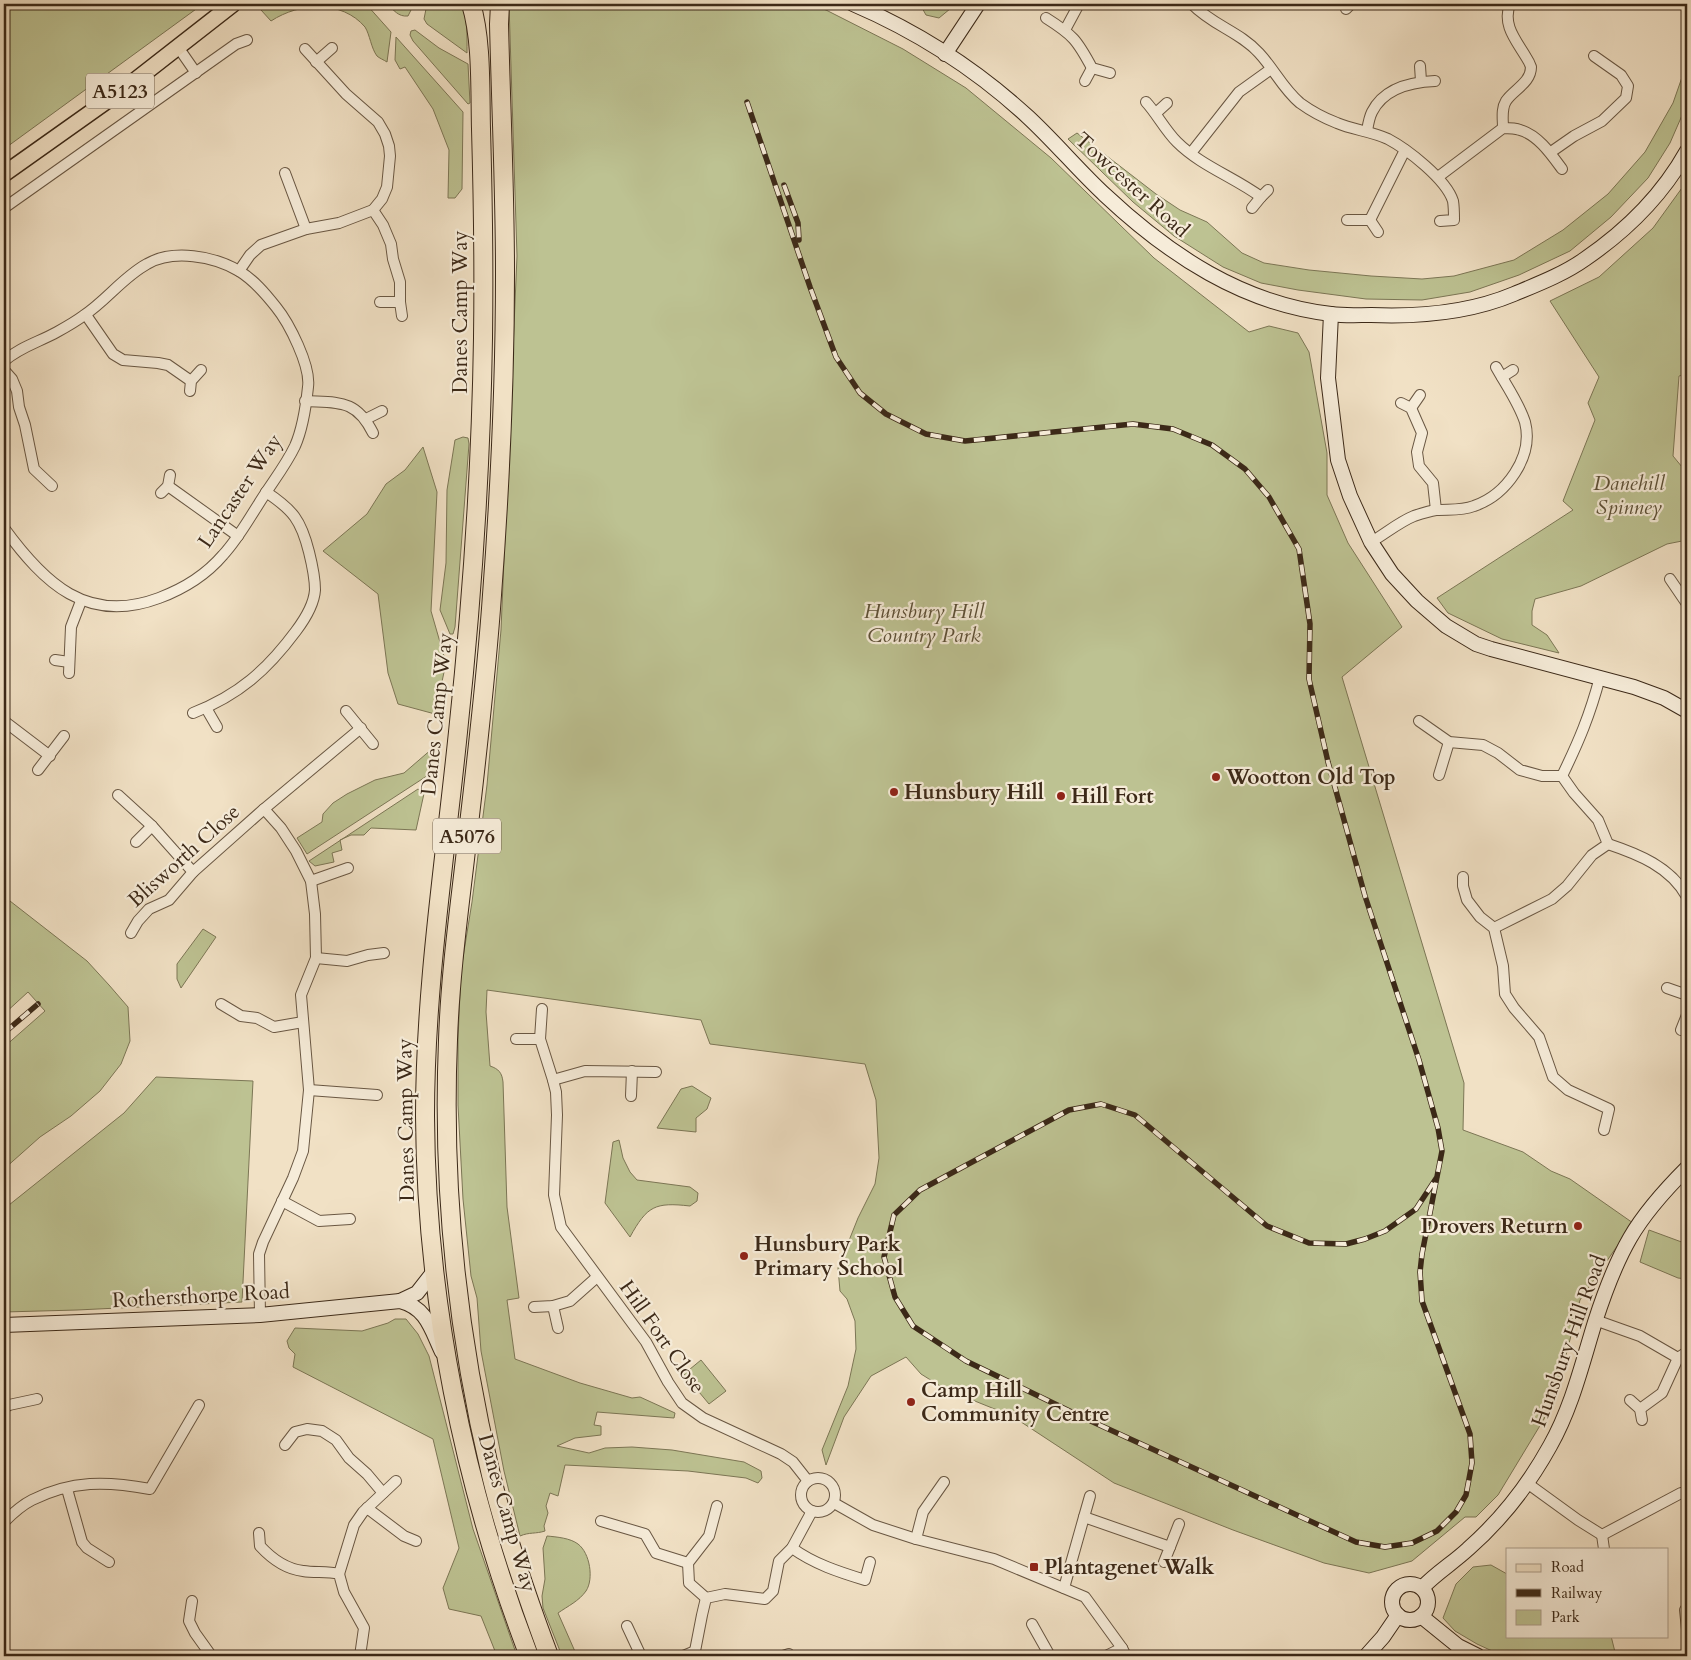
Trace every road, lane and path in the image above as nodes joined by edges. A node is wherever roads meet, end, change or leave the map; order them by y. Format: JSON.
{"nodes":[{"id":1,"x":233,"y":4,"type":"edge"},
{"id":2,"x":471,"y":4,"type":"edge"},
{"id":3,"x":500,"y":4,"type":"edge"},
{"id":4,"x":852,"y":4,"type":"edge"},
{"id":5,"x":978,"y":4,"type":"edge"},
{"id":6,"x":1079,"y":4,"type":"edge"},
{"id":7,"x":1510,"y":4,"type":"edge"},
{"id":8,"x":1198,"y":6,"type":"edge"},
{"id":9,"x":1046,"y":18,"type":"dead end"},
{"id":10,"x":1065,"y":30,"type":"junction"},
{"id":11,"x":247,"y":40,"type":"dead end"},
{"id":12,"x":178,"y":47,"type":"junction"},
{"id":13,"x":332,"y":48,"type":"dead end"},
{"id":14,"x":305,"y":49,"type":"dead end"},
{"id":15,"x":945,"y":54,"type":"junction"},
{"id":16,"x":1594,"y":56,"type":"dead end"},
{"id":17,"x":316,"y":62,"type":"junction"},
{"id":18,"x":1420,"y":66,"type":"dead end"},
{"id":19,"x":1092,"y":68,"type":"junction"},
{"id":20,"x":1271,"y":69,"type":"junction"},
{"id":21,"x":196,"y":73,"type":"junction"},
{"id":22,"x":1110,"y":73,"type":"dead end"},
{"id":23,"x":1085,"y":81,"type":"dead end"},
{"id":24,"x":1435,"y":81,"type":"dead end"},
{"id":25,"x":1421,"y":82,"type":"junction"},
{"id":26,"x":1146,"y":102,"type":"dead end"},
{"id":27,"x":1167,"y":103,"type":"dead end"},
{"id":28,"x":1156,"y":113,"type":"junction"},
{"id":29,"x":1503,"y":128,"type":"junction"},
{"id":30,"x":1367,"y":131,"type":"junction"},
{"id":31,"x":1405,"y":150,"type":"junction"},
{"id":32,"x":1687,"y":151,"type":"edge"},
{"id":33,"x":1551,"y":152,"type":"junction"},
{"id":34,"x":1191,"y":153,"type":"junction"},
{"id":35,"x":1562,"y":169,"type":"dead end"},
{"id":36,"x":285,"y":173,"type":"dead end"},
{"id":37,"x":4,"y":174,"type":"edge"},
{"id":38,"x":1438,"y":177,"type":"junction"},
{"id":39,"x":4,"y":208,"type":"edge"},
{"id":40,"x":1252,"y":208,"type":"dead end"},
{"id":41,"x":373,"y":210,"type":"junction"},
{"id":42,"x":1347,"y":220,"type":"dead end"},
{"id":43,"x":1370,"y":220,"type":"junction"},
{"id":44,"x":1454,"y":220,"type":"junction"},
{"id":45,"x":1465,"y":220,"type":"dead end"},
{"id":46,"x":1440,"y":221,"type":"dead end"},
{"id":47,"x":306,"y":229,"type":"junction"},
{"id":48,"x":1378,"y":232,"type":"dead end"},
{"id":49,"x":239,"y":271,"type":"junction"},
{"id":50,"x":380,"y":302,"type":"dead end"},
{"id":51,"x":400,"y":302,"type":"junction"},
{"id":52,"x":1331,"y":314,"type":"junction"},
{"id":53,"x":86,"y":315,"type":"junction"},
{"id":54,"x":402,"y":316,"type":"dead end"},
{"id":55,"x":4,"y":361,"type":"edge"},
{"id":56,"x":4,"y":370,"type":"edge"},
{"id":57,"x":201,"y":370,"type":"dead end"},
{"id":58,"x":1513,"y":370,"type":"dead end"},
{"id":59,"x":1420,"y":394,"type":"dead end"},
{"id":60,"x":305,"y":401,"type":"junction"},
{"id":61,"x":1401,"y":403,"type":"dead end"},
{"id":62,"x":1411,"y":408,"type":"junction"},
{"id":63,"x":382,"y":411,"type":"dead end"},
{"id":64,"x":366,"y":419,"type":"junction"},
{"id":65,"x":373,"y":433,"type":"dead end"},
{"id":66,"x":170,"y":475,"type":"dead end"},
{"id":67,"x":52,"y":486,"type":"dead end"},
{"id":68,"x":266,"y":492,"type":"junction"},
{"id":69,"x":1436,"y":510,"type":"junction"},
{"id":70,"x":4,"y":528,"type":"edge"},
{"id":71,"x":238,"y":536,"type":"junction"},
{"id":72,"x":1371,"y":542,"type":"junction"},
{"id":73,"x":1670,"y":579,"type":"dead end"},
{"id":74,"x":82,"y":601,"type":"junction"},
{"id":75,"x":1687,"y":604,"type":"edge"},
{"id":76,"x":55,"y":660,"type":"dead end"},
{"id":77,"x":69,"y":662,"type":"junction"},
{"id":78,"x":69,"y":673,"type":"dead end"},
{"id":79,"x":1600,"y":678,"type":"junction"},
{"id":80,"x":206,"y":708,"type":"junction"},
{"id":81,"x":346,"y":711,"type":"dead end"},
{"id":82,"x":1687,"y":711,"type":"edge"},
{"id":83,"x":193,"y":713,"type":"dead end"},
{"id":84,"x":4,"y":720,"type":"edge"},
{"id":85,"x":1419,"y":721,"type":"dead end"},
{"id":86,"x":217,"y":727,"type":"dead end"},
{"id":87,"x":360,"y":728,"type":"junction"},
{"id":88,"x":64,"y":736,"type":"dead end"},
{"id":89,"x":1449,"y":742,"type":"junction"},
{"id":90,"x":373,"y":744,"type":"dead end"},
{"id":91,"x":50,"y":756,"type":"junction"},
{"id":92,"x":38,"y":770,"type":"dead end"},
{"id":93,"x":1439,"y":775,"type":"dead end"},
{"id":94,"x":1562,"y":776,"type":"junction"},
{"id":95,"x":118,"y":795,"type":"dead end"},
{"id":96,"x":264,"y":809,"type":"junction"},
{"id":97,"x":152,"y":826,"type":"junction"},
{"id":98,"x":136,"y":842,"type":"dead end"},
{"id":99,"x":1608,"y":844,"type":"junction"},
{"id":100,"x":348,"y":868,"type":"dead end"},
{"id":101,"x":193,"y":872,"type":"junction"},
{"id":102,"x":1462,"y":877,"type":"dead end"},
{"id":103,"x":311,"y":881,"type":"junction"},
{"id":104,"x":1687,"y":897,"type":"edge"},
{"id":105,"x":1494,"y":928,"type":"junction"},
{"id":106,"x":131,"y":933,"type":"dead end"},
{"id":107,"x":384,"y":953,"type":"dead end"},
{"id":108,"x":316,"y":958,"type":"junction"},
{"id":109,"x":1666,"y":988,"type":"dead end"},
{"id":110,"x":1687,"y":995,"type":"edge"},
{"id":111,"x":221,"y":1004,"type":"dead end"},
{"id":112,"x":542,"y":1009,"type":"dead end"},
{"id":113,"x":1687,"y":1015,"type":"edge"},
{"id":114,"x":302,"y":1022,"type":"junction"},
{"id":115,"x":1681,"y":1030,"type":"dead end"},
{"id":116,"x":516,"y":1039,"type":"dead end"},
{"id":117,"x":540,"y":1039,"type":"junction"},
{"id":118,"x":632,"y":1072,"type":"junction"},
{"id":119,"x":656,"y":1072,"type":"dead end"},
{"id":120,"x":554,"y":1080,"type":"junction"},
{"id":121,"x":310,"y":1090,"type":"junction"},
{"id":122,"x":377,"y":1094,"type":"dead end"},
{"id":123,"x":631,"y":1096,"type":"dead end"},
{"id":124,"x":1604,"y":1130,"type":"dead end"},
{"id":125,"x":1687,"y":1168,"type":"edge"},
{"id":126,"x":282,"y":1201,"type":"junction"},
{"id":127,"x":350,"y":1218,"type":"dead end"},
{"id":128,"x":434,"y":1270,"type":"junction"},
{"id":129,"x":597,"y":1277,"type":"junction"},
{"id":130,"x":400,"y":1301,"type":"junction"},
{"id":131,"x":553,"y":1306,"type":"junction"},
{"id":132,"x":534,"y":1307,"type":"dead end"},
{"id":133,"x":260,"y":1315,"type":"junction"},
{"id":134,"x":1596,"y":1320,"type":"junction"},
{"id":135,"x":4,"y":1325,"type":"edge"},
{"id":136,"x":558,"y":1328,"type":"dead end"},
{"id":137,"x":1682,"y":1355,"type":"edge"},
{"id":138,"x":447,"y":1362,"type":"junction"},
{"id":139,"x":37,"y":1399,"type":"dead end"},
{"id":140,"x":1630,"y":1400,"type":"dead end"},
{"id":141,"x":199,"y":1405,"type":"dead end"},
{"id":142,"x":4,"y":1408,"type":"edge"},
{"id":143,"x":1640,"y":1409,"type":"junction"},
{"id":144,"x":1642,"y":1420,"type":"dead end"},
{"id":145,"x":285,"y":1445,"type":"dead end"},
{"id":146,"x":396,"y":1481,"type":"dead end"},
{"id":147,"x":808,"y":1481,"type":"junction"},
{"id":148,"x":944,"y":1482,"type":"dead end"},
{"id":149,"x":1527,"y":1484,"type":"junction"},
{"id":150,"x":67,"y":1488,"type":"junction"},
{"id":151,"x":383,"y":1493,"type":"junction"},
{"id":152,"x":1681,"y":1493,"type":"dead end"},
{"id":153,"x":1090,"y":1496,"type":"dead end"},
{"id":154,"x":834,"y":1503,"type":"junction"},
{"id":155,"x":717,"y":1506,"type":"dead end"},
{"id":156,"x":367,"y":1508,"type":"junction"},
{"id":157,"x":812,"y":1511,"type":"junction"},
{"id":158,"x":1084,"y":1517,"type":"junction"},
{"id":159,"x":601,"y":1521,"type":"dead end"},
{"id":160,"x":4,"y":1522,"type":"edge"},
{"id":161,"x":1179,"y":1524,"type":"dead end"},
{"id":162,"x":259,"y":1533,"type":"dead end"},
{"id":163,"x":1602,"y":1535,"type":"junction"},
{"id":164,"x":916,"y":1539,"type":"junction"},
{"id":165,"x":416,"y":1541,"type":"dead end"},
{"id":166,"x":1170,"y":1546,"type":"junction"},
{"id":167,"x":792,"y":1548,"type":"junction"},
{"id":168,"x":1604,"y":1548,"type":"edge"},
{"id":169,"x":109,"y":1562,"type":"dead end"},
{"id":170,"x":870,"y":1562,"type":"dead end"},
{"id":171,"x":1164,"y":1562,"type":"dead end"},
{"id":172,"x":688,"y":1563,"type":"junction"},
{"id":173,"x":339,"y":1574,"type":"junction"},
{"id":174,"x":1064,"y":1588,"type":"junction"},
{"id":175,"x":1422,"y":1588,"type":"junction"},
{"id":176,"x":706,"y":1598,"type":"junction"},
{"id":177,"x":192,"y":1601,"type":"dead end"},
{"id":178,"x":1687,"y":1607,"type":"edge"},
{"id":179,"x":1398,"y":1615,"type":"junction"},
{"id":180,"x":1421,"y":1616,"type":"junction"},
{"id":181,"x":1032,"y":1624,"type":"dead end"},
{"id":182,"x":626,"y":1626,"type":"dead end"},
{"id":183,"x":1687,"y":1629,"type":"edge"},
{"id":184,"x":4,"y":1650,"type":"edge"},
{"id":185,"x":1124,"y":1652,"type":"edge"},
{"id":186,"x":696,"y":1654,"type":"edge"},
{"id":187,"x":5,"y":1656,"type":"edge"},
{"id":188,"x":210,"y":1656,"type":"edge"},
{"id":189,"x":360,"y":1656,"type":"edge"},
{"id":190,"x":529,"y":1656,"type":"edge"},
{"id":191,"x":549,"y":1656,"type":"edge"},
{"id":192,"x":641,"y":1656,"type":"edge"},
{"id":193,"x":683,"y":1656,"type":"edge"},
{"id":194,"x":1050,"y":1656,"type":"edge"},
{"id":195,"x":1106,"y":1656,"type":"edge"},
{"id":196,"x":1366,"y":1656,"type":"edge"},
{"id":197,"x":1478,"y":1656,"type":"edge"}],
"edges":[{"from":1,"to":12,"type":"main road","number":"A5123"},
{"from":2,"to":128,"type":"highway","name":"Danes Camp Way","number":"A5076"},
{"from":3,"to":191,"type":"highway","name":"Danes Camp Way","number":"A5076"},
{"from":4,"to":15,"type":"street","name":"Towcester Road"},
{"from":5,"to":15,"type":"street"},
{"from":6,"to":10,"type":"street"},
{"from":7,"to":29,"type":"street"},
{"from":8,"to":20,"type":"street"},
{"from":9,"to":10,"type":"street"},
{"from":10,"to":19,"type":"street"},
{"from":11,"to":21,"type":"street"},
{"from":12,"to":21,"type":"street"},
{"from":12,"to":37,"type":"main road","number":"A5123"},
{"from":13,"to":17,"type":"street"},
{"from":14,"to":17,"type":"street"},
{"from":15,"to":52,"type":"street","name":"Towcester Road"},
{"from":16,"to":33,"type":"street"},
{"from":17,"to":41,"type":"street"},
{"from":18,"to":25,"type":"street"},
{"from":19,"to":22,"type":"street"},
{"from":19,"to":23,"type":"street"},
{"from":20,"to":30,"type":"street"},
{"from":20,"to":34,"type":"street"},
{"from":21,"to":39,"type":"street"},
{"from":24,"to":25,"type":"street"},
{"from":25,"to":30,"type":"street"},
{"from":26,"to":28,"type":"street"},
{"from":27,"to":28,"type":"street"},
{"from":28,"to":34,"type":"street"},
{"from":29,"to":33,"type":"street"},
{"from":29,"to":38,"type":"street"},
{"from":30,"to":31,"type":"street"},
{"from":31,"to":38,"type":"street"},
{"from":31,"to":43,"type":"street"},
{"from":32,"to":52,"type":"street","name":"Towcester Road"},
{"from":33,"to":35,"type":"street"},
{"from":34,"to":40,"type":"street"},
{"from":36,"to":47,"type":"street"},
{"from":38,"to":44,"type":"street"},
{"from":41,"to":47,"type":"street"},
{"from":41,"to":51,"type":"street"},
{"from":42,"to":43,"type":"street"},
{"from":43,"to":48,"type":"street"},
{"from":44,"to":45,"type":"street"},
{"from":44,"to":46,"type":"street"},
{"from":47,"to":49,"type":"street"},
{"from":49,"to":53,"type":"street","name":"Lancaster Way"},
{"from":49,"to":60,"type":"street","name":"Lancaster Way"},
{"from":50,"to":51,"type":"street"},
{"from":51,"to":54,"type":"street"},
{"from":52,"to":72,"type":"street"},
{"from":53,"to":55,"type":"street","name":"Lancaster Way"},
{"from":53,"to":57,"type":"street"},
{"from":56,"to":67,"type":"street"},
{"from":58,"to":69,"type":"street"},
{"from":59,"to":62,"type":"street"},
{"from":60,"to":64,"type":"street"},
{"from":60,"to":68,"type":"street","name":"Lancaster Way"},
{"from":61,"to":62,"type":"street"},
{"from":62,"to":69,"type":"street"},
{"from":63,"to":64,"type":"street"},
{"from":64,"to":65,"type":"street"},
{"from":66,"to":71,"type":"street"},
{"from":68,"to":71,"type":"street","name":"Lancaster Way"},
{"from":68,"to":80,"type":"street"},
{"from":69,"to":72,"type":"street"},
{"from":70,"to":74,"type":"street","name":"Lancaster Way"},
{"from":71,"to":74,"type":"street","name":"Lancaster Way"},
{"from":72,"to":79,"type":"street"},
{"from":73,"to":75,"type":"street"},
{"from":74,"to":77,"type":"street"},
{"from":76,"to":77,"type":"street"},
{"from":77,"to":78,"type":"street"},
{"from":79,"to":82,"type":"street"},
{"from":79,"to":94,"type":"street"},
{"from":80,"to":83,"type":"street"},
{"from":80,"to":86,"type":"street"},
{"from":81,"to":87,"type":"street"},
{"from":84,"to":91,"type":"street"},
{"from":85,"to":89,"type":"street"},
{"from":87,"to":90,"type":"street"},
{"from":87,"to":96,"type":"street","name":"Blisworth Close"},
{"from":88,"to":91,"type":"street"},
{"from":89,"to":93,"type":"street"},
{"from":89,"to":94,"type":"street"},
{"from":91,"to":92,"type":"street"},
{"from":94,"to":99,"type":"street"},
{"from":95,"to":97,"type":"street"},
{"from":96,"to":101,"type":"street","name":"Blisworth Close"},
{"from":96,"to":103,"type":"street","name":"Blisworth Close"},
{"from":97,"to":98,"type":"street"},
{"from":97,"to":101,"type":"street"},
{"from":99,"to":104,"type":"street"},
{"from":99,"to":105,"type":"street"},
{"from":100,"to":103,"type":"street"},
{"from":101,"to":106,"type":"street","name":"Blisworth Close"},
{"from":102,"to":105,"type":"street"},
{"from":103,"to":108,"type":"street","name":"Blisworth Close"},
{"from":105,"to":124,"type":"street"},
{"from":107,"to":108,"type":"street"},
{"from":108,"to":114,"type":"street","name":"Blisworth Close"},
{"from":109,"to":110,"type":"street"},
{"from":111,"to":114,"type":"street"},
{"from":112,"to":117,"type":"street","name":"Hill Fort Close"},
{"from":113,"to":115,"type":"street"},
{"from":114,"to":121,"type":"street","name":"Blisworth Close"},
{"from":116,"to":117,"type":"street"},
{"from":117,"to":120,"type":"street","name":"Hill Fort Close"},
{"from":118,"to":119,"type":"street"},
{"from":118,"to":120,"type":"street"},
{"from":118,"to":123,"type":"street"},
{"from":120,"to":129,"type":"street","name":"Hill Fort Close"},
{"from":121,"to":122,"type":"street"},
{"from":121,"to":126,"type":"street","name":"Blisworth Close"},
{"from":125,"to":134,"type":"street","name":"Hunsbury Hill Road"},
{"from":126,"to":127,"type":"street"},
{"from":126,"to":133,"type":"street","name":"Blisworth Close"},
{"from":128,"to":130,"type":"street","name":"Rothersthorpe Road"},
{"from":128,"to":138,"type":"highway","name":"Danes Camp Way","number":"A5076"},
{"from":129,"to":131,"type":"street","name":"Hill Fort Close"},
{"from":129,"to":147,"type":"street","name":"Hill Fort Close"},
{"from":130,"to":133,"type":"street","name":"Rothersthorpe Road"},
{"from":130,"to":138,"type":"street"},
{"from":131,"to":132,"type":"street","name":"Hill Fort Close"},
{"from":131,"to":136,"type":"street"},
{"from":133,"to":135,"type":"street","name":"Rothersthorpe Road"},
{"from":134,"to":137,"type":"street"},
{"from":134,"to":149,"type":"street","name":"Hunsbury Hill Road"},
{"from":137,"to":143,"type":"street"},
{"from":138,"to":190,"type":"highway","name":"Danes Camp Way","number":"A5076"},
{"from":139,"to":142,"type":"street"},
{"from":140,"to":143,"type":"street"},
{"from":141,"to":150,"type":"street"},
{"from":143,"to":144,"type":"street"},
{"from":145,"to":151,"type":"street"},
{"from":146,"to":151,"type":"street"},
{"from":147,"to":154,"type":"street"},
{"from":147,"to":157,"type":"street"},
{"from":148,"to":164,"type":"street"},
{"from":149,"to":163,"type":"street"},
{"from":149,"to":175,"type":"street","name":"Hunsbury Hill Road"},
{"from":150,"to":160,"type":"street"},
{"from":150,"to":169,"type":"street"},
{"from":151,"to":156,"type":"street"},
{"from":152,"to":163,"type":"street"},
{"from":153,"to":158,"type":"street"},
{"from":154,"to":157,"type":"street"},
{"from":154,"to":164,"type":"street"},
{"from":155,"to":172,"type":"street"},
{"from":156,"to":165,"type":"street"},
{"from":156,"to":173,"type":"street"},
{"from":157,"to":167,"type":"street"},
{"from":158,"to":166,"type":"street"},
{"from":158,"to":174,"type":"street"},
{"from":159,"to":172,"type":"street"},
{"from":161,"to":166,"type":"street"},
{"from":162,"to":173,"type":"street"},
{"from":163,"to":168,"type":"street"},
{"from":164,"to":174,"type":"street"},
{"from":166,"to":171,"type":"street"},
{"from":167,"to":170,"type":"street"},
{"from":167,"to":176,"type":"street"},
{"from":172,"to":176,"type":"street"},
{"from":173,"to":189,"type":"street"},
{"from":174,"to":185,"type":"street"},
{"from":175,"to":179,"type":"street"},
{"from":175,"to":180,"type":"street"},
{"from":176,"to":186,"type":"street"},
{"from":177,"to":188,"type":"street"},
{"from":178,"to":183,"type":"street"},
{"from":179,"to":180,"type":"street"},
{"from":179,"to":196,"type":"street"},
{"from":180,"to":197,"type":"street"},
{"from":181,"to":194,"type":"street"},
{"from":182,"to":192,"type":"street"},
{"from":184,"to":187,"type":"street"},
{"from":185,"to":195,"type":"street"},
{"from":186,"to":193,"type":"street"}]}
